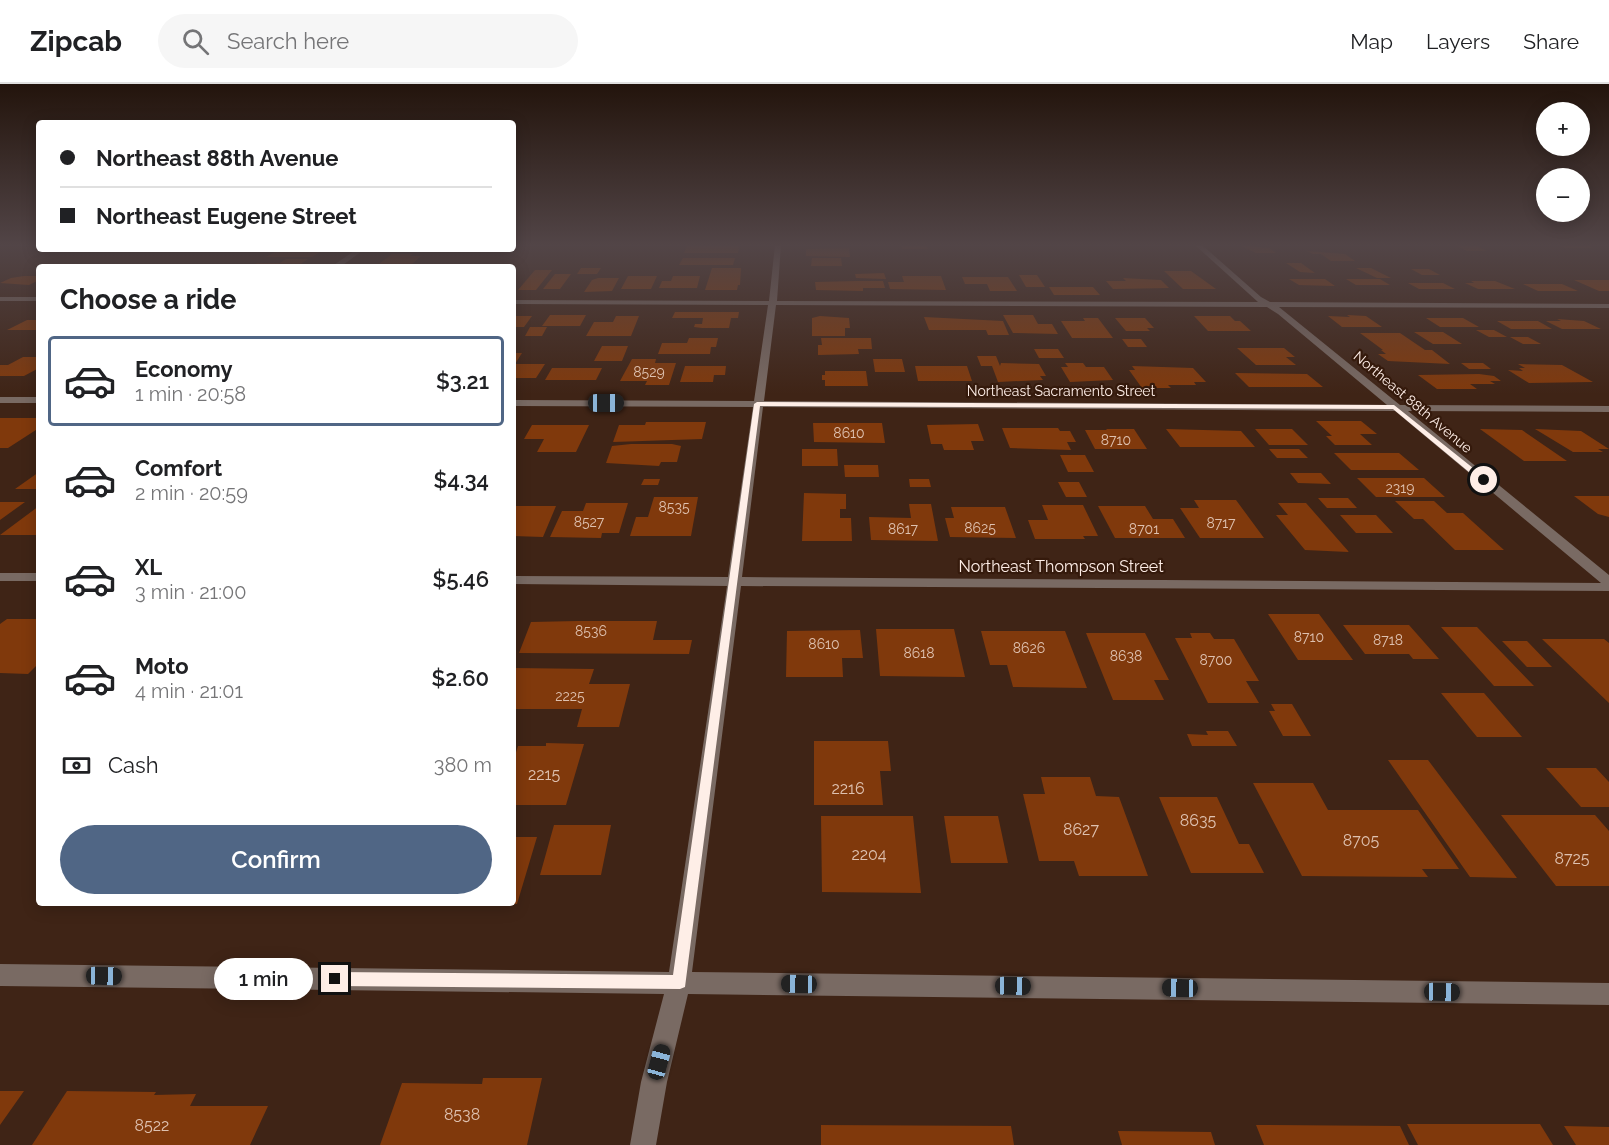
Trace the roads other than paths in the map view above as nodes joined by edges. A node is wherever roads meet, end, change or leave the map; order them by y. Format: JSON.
{"nodes":[{"id":1,"x":773,"y":295,"type":"edge"},
{"id":2,"x":1253,"y":295,"type":"edge"},
{"id":3,"x":0,"y":299,"type":"edge"},
{"id":4,"x":36,"y":299,"type":"edge"},
{"id":5,"x":516,"y":302,"type":"edge"},
{"id":6,"x":771,"y":303,"type":"junction"},
{"id":7,"x":1268,"y":304,"type":"junction"},
{"id":8,"x":1609,"y":306,"type":"edge"},
{"id":9,"x":0,"y":400,"type":"edge"},
{"id":10,"x":36,"y":400,"type":"edge"},
{"id":11,"x":516,"y":403,"type":"edge"},
{"id":12,"x":757,"y":404,"type":"junction"},
{"id":13,"x":1394,"y":407,"type":"junction"},
{"id":14,"x":1609,"y":409,"type":"edge"},
{"id":15,"x":0,"y":577,"type":"edge"},
{"id":16,"x":36,"y":577,"type":"edge"},
{"id":17,"x":516,"y":580,"type":"edge"},
{"id":18,"x":735,"y":582,"type":"junction"},
{"id":19,"x":1609,"y":582,"type":"edge"},
{"id":20,"x":1609,"y":587,"type":"edge"},
{"id":21,"x":0,"y":975,"type":"edge"},
{"id":22,"x":680,"y":982,"type":"junction"},
{"id":23,"x":1609,"y":994,"type":"edge"},
{"id":24,"x":643,"y":1145,"type":"edge"}],
"edges":[{"from":1,"to":6,"type":"street"},
{"from":2,"to":7,"type":"street","name":"Northeast 88th Avenue"},
{"from":3,"to":4,"type":"street"},
{"from":5,"to":6,"type":"street"},
{"from":6,"to":7,"type":"street"},
{"from":6,"to":12,"type":"street"},
{"from":7,"to":8,"type":"street"},
{"from":7,"to":13,"type":"street","name":"Northeast 88th Avenue"},
{"from":9,"to":10,"type":"street"},
{"from":11,"to":12,"type":"street","name":"Northeast Sacramento Street"},
{"from":12,"to":13,"type":"street","name":"Northeast Sacramento Street"},
{"from":12,"to":18,"type":"street"},
{"from":13,"to":14,"type":"street","name":"Northeast Sacramento Street"},
{"from":13,"to":19,"type":"street","name":"Northeast 88th Avenue"},
{"from":15,"to":16,"type":"street"},
{"from":17,"to":18,"type":"street","name":"Northeast Thompson Street"},
{"from":18,"to":20,"type":"street","name":"Northeast Thompson Street"},
{"from":18,"to":22,"type":"street"},
{"from":21,"to":22,"type":"street"},
{"from":22,"to":23,"type":"street"},
{"from":22,"to":24,"type":"street"}]}
